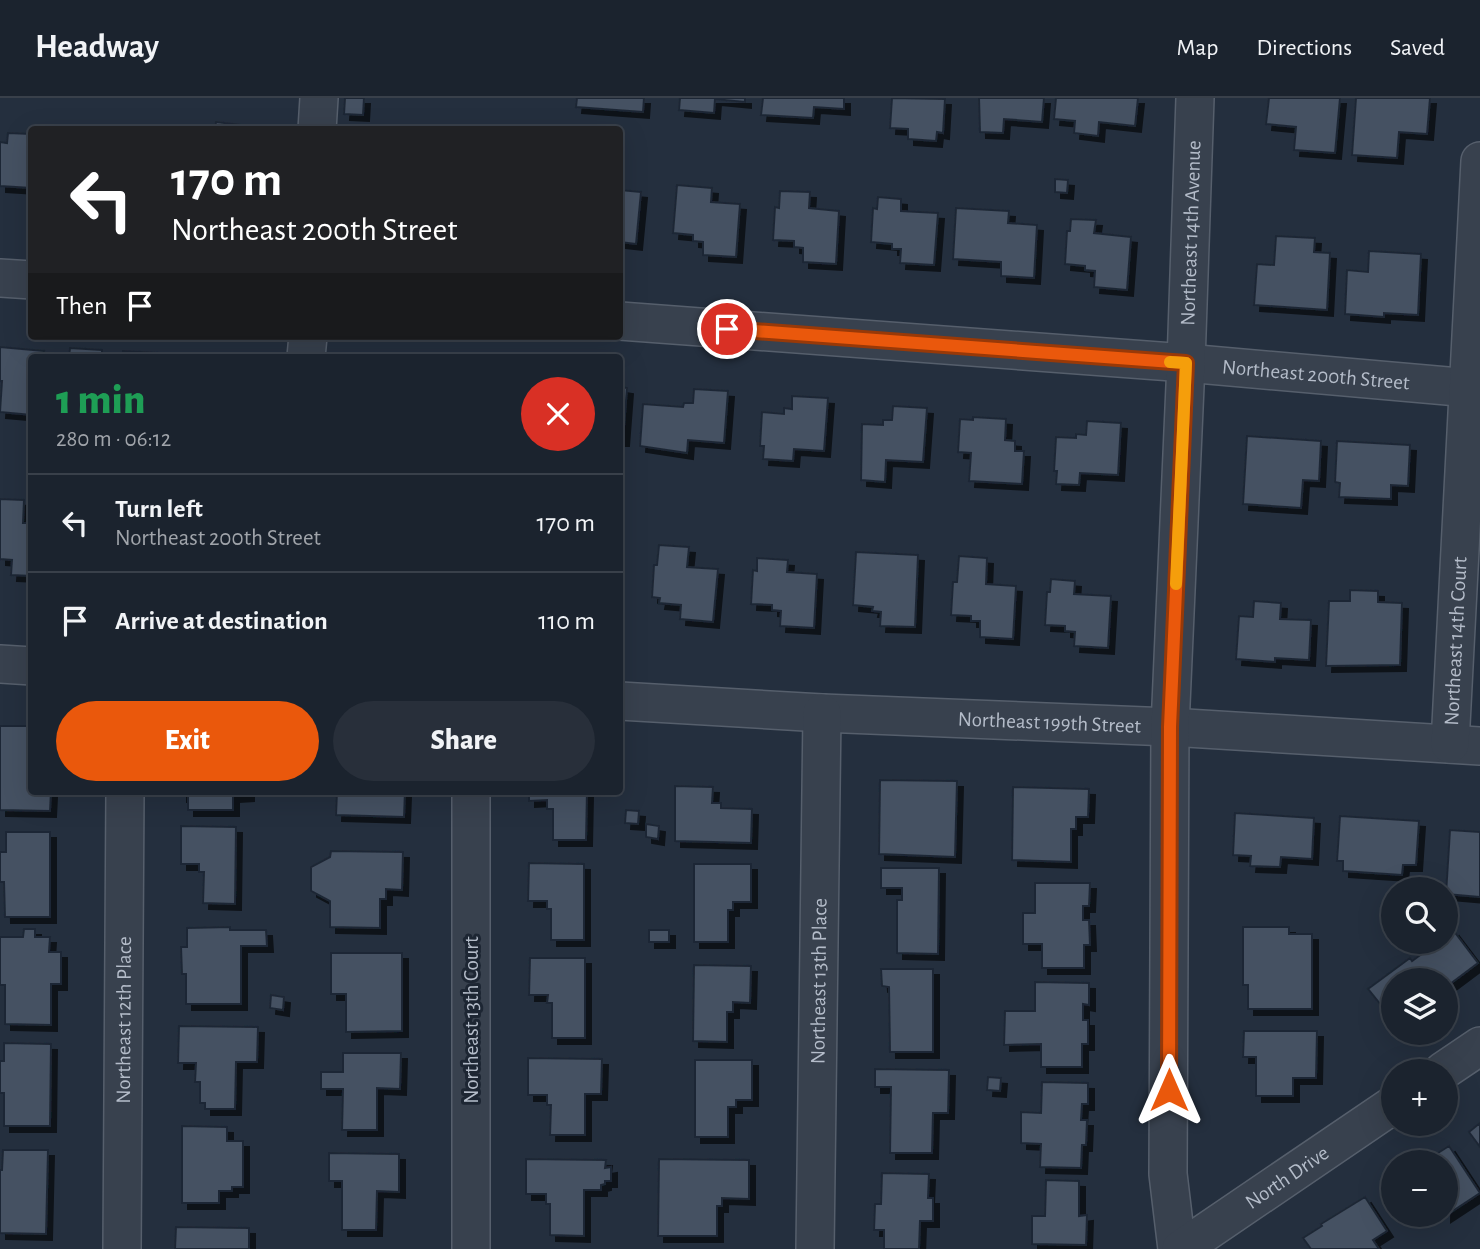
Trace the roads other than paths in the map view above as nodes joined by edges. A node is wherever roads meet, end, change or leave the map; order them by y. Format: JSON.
{"nodes":[{"id":1,"x":319,"y":98,"type":"edge"},
{"id":2,"x":1195,"y":98,"type":"edge"},
{"id":3,"x":317,"y":126,"type":"edge"},
{"id":4,"x":1480,"y":161,"type":"edge"},
{"id":5,"x":0,"y":278,"type":"edge"},
{"id":6,"x":28,"y":281,"type":"edge"},
{"id":7,"x":623,"y":321,"type":"edge"},
{"id":8,"x":1186,"y":363,"type":"junction"},
{"id":9,"x":1470,"y":388,"type":"junction"},
{"id":10,"x":0,"y":664,"type":"edge"},
{"id":11,"x":28,"y":666,"type":"edge"},
{"id":12,"x":623,"y":701,"type":"edge"},
{"id":13,"x":822,"y":713,"type":"junction"},
{"id":14,"x":1170,"y":727,"type":"junction"},
{"id":15,"x":1465,"y":745,"type":"edge"},
{"id":16,"x":125,"y":795,"type":"edge"},
{"id":17,"x":471,"y":795,"type":"edge"},
{"id":18,"x":1480,"y":1046,"type":"edge"},
{"id":19,"x":1458,"y":1061,"type":"edge"},
{"id":20,"x":1381,"y":1113,"type":"edge"},
{"id":21,"x":122,"y":1249,"type":"edge"},
{"id":22,"x":471,"y":1249,"type":"edge"},
{"id":23,"x":815,"y":1249,"type":"edge"},
{"id":24,"x":1179,"y":1249,"type":"edge"}],
"edges":[{"from":1,"to":3,"type":"street"},
{"from":2,"to":8,"type":"street","name":"Northeast 14th Avenue"},
{"from":4,"to":9,"type":"street","name":"Northeast 14th Court"},
{"from":5,"to":6,"type":"street"},
{"from":7,"to":8,"type":"street","name":"Northeast 200th Street"},
{"from":8,"to":9,"type":"street","name":"Northeast 200th Street"},
{"from":8,"to":14,"type":"street","name":"Northeast 14th Avenue"},
{"from":9,"to":15,"type":"street","name":"Northeast 14th Court"},
{"from":10,"to":11,"type":"street"},
{"from":12,"to":13,"type":"street","name":"Northeast 199th Street"},
{"from":13,"to":14,"type":"street","name":"Northeast 199th Street"},
{"from":13,"to":23,"type":"street","name":"Northeast 13th Place"},
{"from":14,"to":15,"type":"street","name":"Northeast 199th Street"},
{"from":14,"to":24,"type":"street","name":"Northeast 14th Avenue"},
{"from":16,"to":21,"type":"street","name":"Northeast 12th Place"},
{"from":17,"to":22,"type":"street","name":"Northeast 13th Court"},
{"from":18,"to":19,"type":"street"},
{"from":20,"to":24,"type":"street","name":"North Drive"}]}
